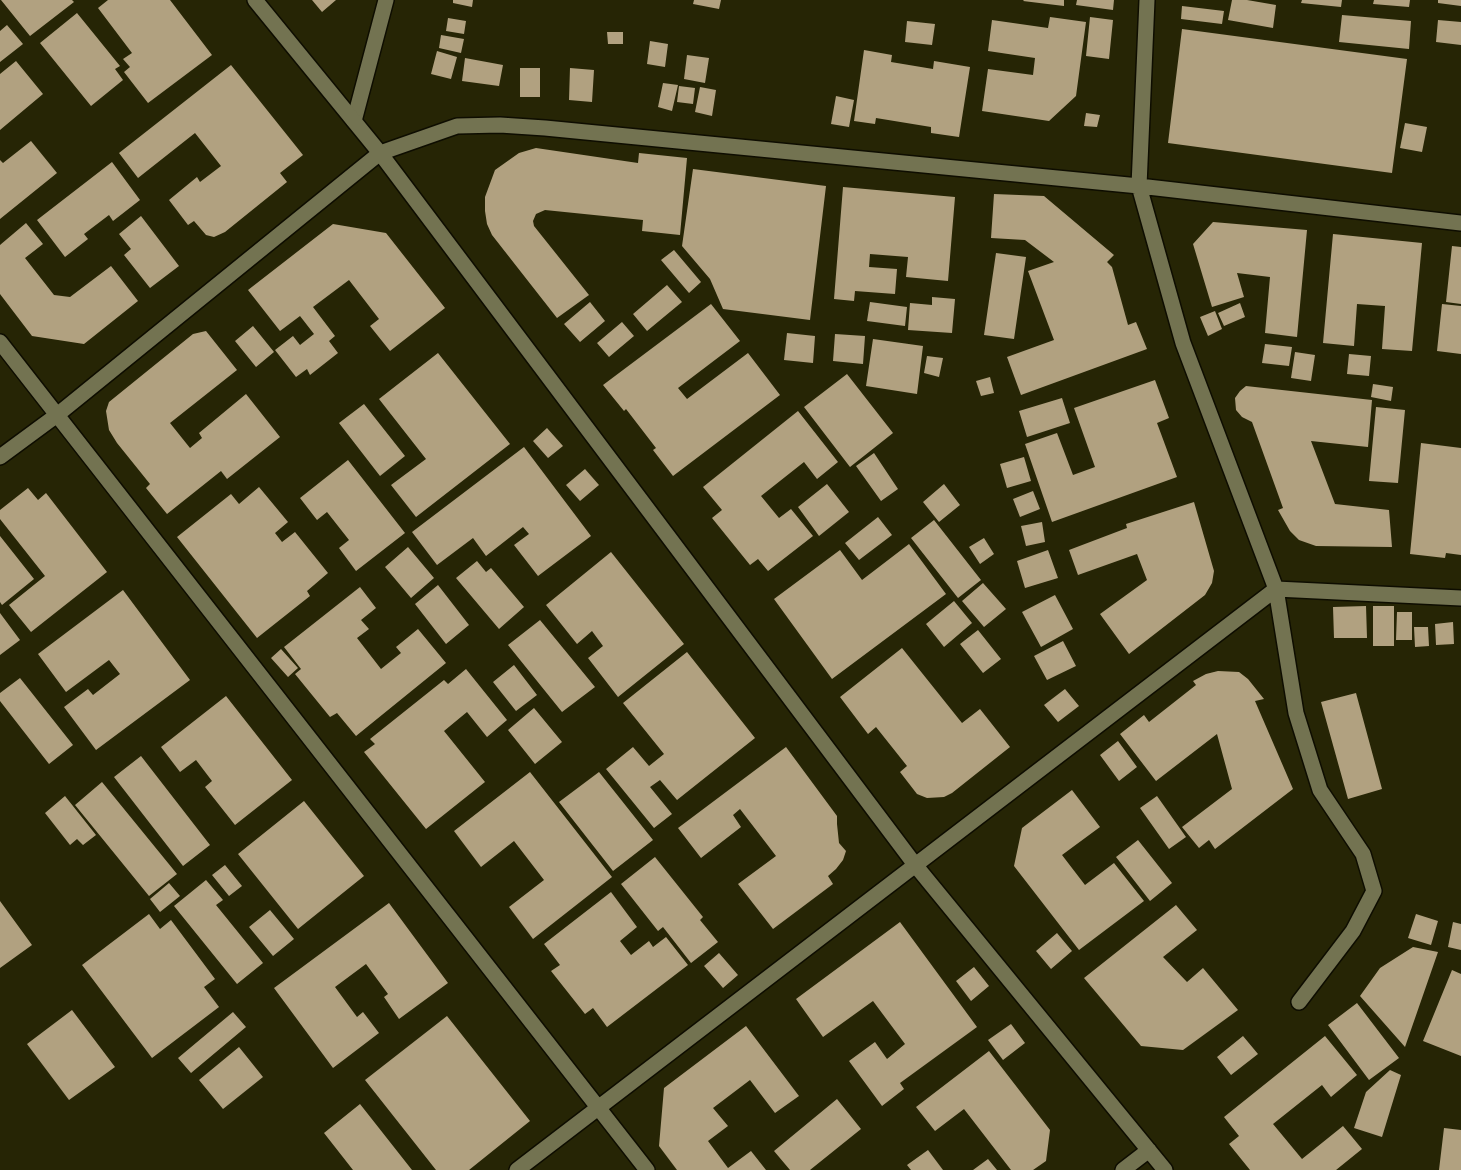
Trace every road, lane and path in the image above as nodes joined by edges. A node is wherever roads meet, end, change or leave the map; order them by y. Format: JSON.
{"nodes":[{"id":1,"x":255,"y":0,"type":"edge"},
{"id":2,"x":386,"y":0,"type":"edge"},
{"id":3,"x":1147,"y":0,"type":"edge"},
{"id":4,"x":354,"y":121,"type":"junction"},
{"id":5,"x":381,"y":153,"type":"junction"},
{"id":6,"x":1139,"y":186,"type":"junction"},
{"id":7,"x":1461,"y":223,"type":"edge"},
{"id":8,"x":0,"y":342,"type":"edge"},
{"id":9,"x":57,"y":415,"type":"junction"},
{"id":10,"x":0,"y":457,"type":"edge"},
{"id":11,"x":1276,"y":589,"type":"junction"},
{"id":12,"x":1461,"y":598,"type":"edge"},
{"id":13,"x":916,"y":866,"type":"junction"},
{"id":14,"x":1299,"y":1002,"type":"dead end"},
{"id":15,"x":597,"y":1108,"type":"junction"},
{"id":16,"x":1149,"y":1150,"type":"junction"},
{"id":17,"x":517,"y":1170,"type":"edge"},
{"id":18,"x":647,"y":1170,"type":"edge"},
{"id":19,"x":1123,"y":1170,"type":"edge"},
{"id":20,"x":1165,"y":1170,"type":"edge"}],
"edges":[{"from":1,"to":4,"type":"street"},
{"from":2,"to":4,"type":"street"},
{"from":3,"to":6,"type":"street"},
{"from":4,"to":5,"type":"street"},
{"from":5,"to":6,"type":"street"},
{"from":5,"to":9,"type":"street"},
{"from":5,"to":13,"type":"street"},
{"from":6,"to":7,"type":"street"},
{"from":6,"to":11,"type":"street"},
{"from":8,"to":9,"type":"street"},
{"from":9,"to":10,"type":"street"},
{"from":9,"to":15,"type":"street"},
{"from":11,"to":12,"type":"street"},
{"from":11,"to":13,"type":"street"},
{"from":11,"to":14,"type":"street"},
{"from":13,"to":15,"type":"street"},
{"from":13,"to":16,"type":"street"},
{"from":15,"to":17,"type":"street"},
{"from":15,"to":18,"type":"street"},
{"from":16,"to":19,"type":"street"},
{"from":16,"to":20,"type":"street"}]}
